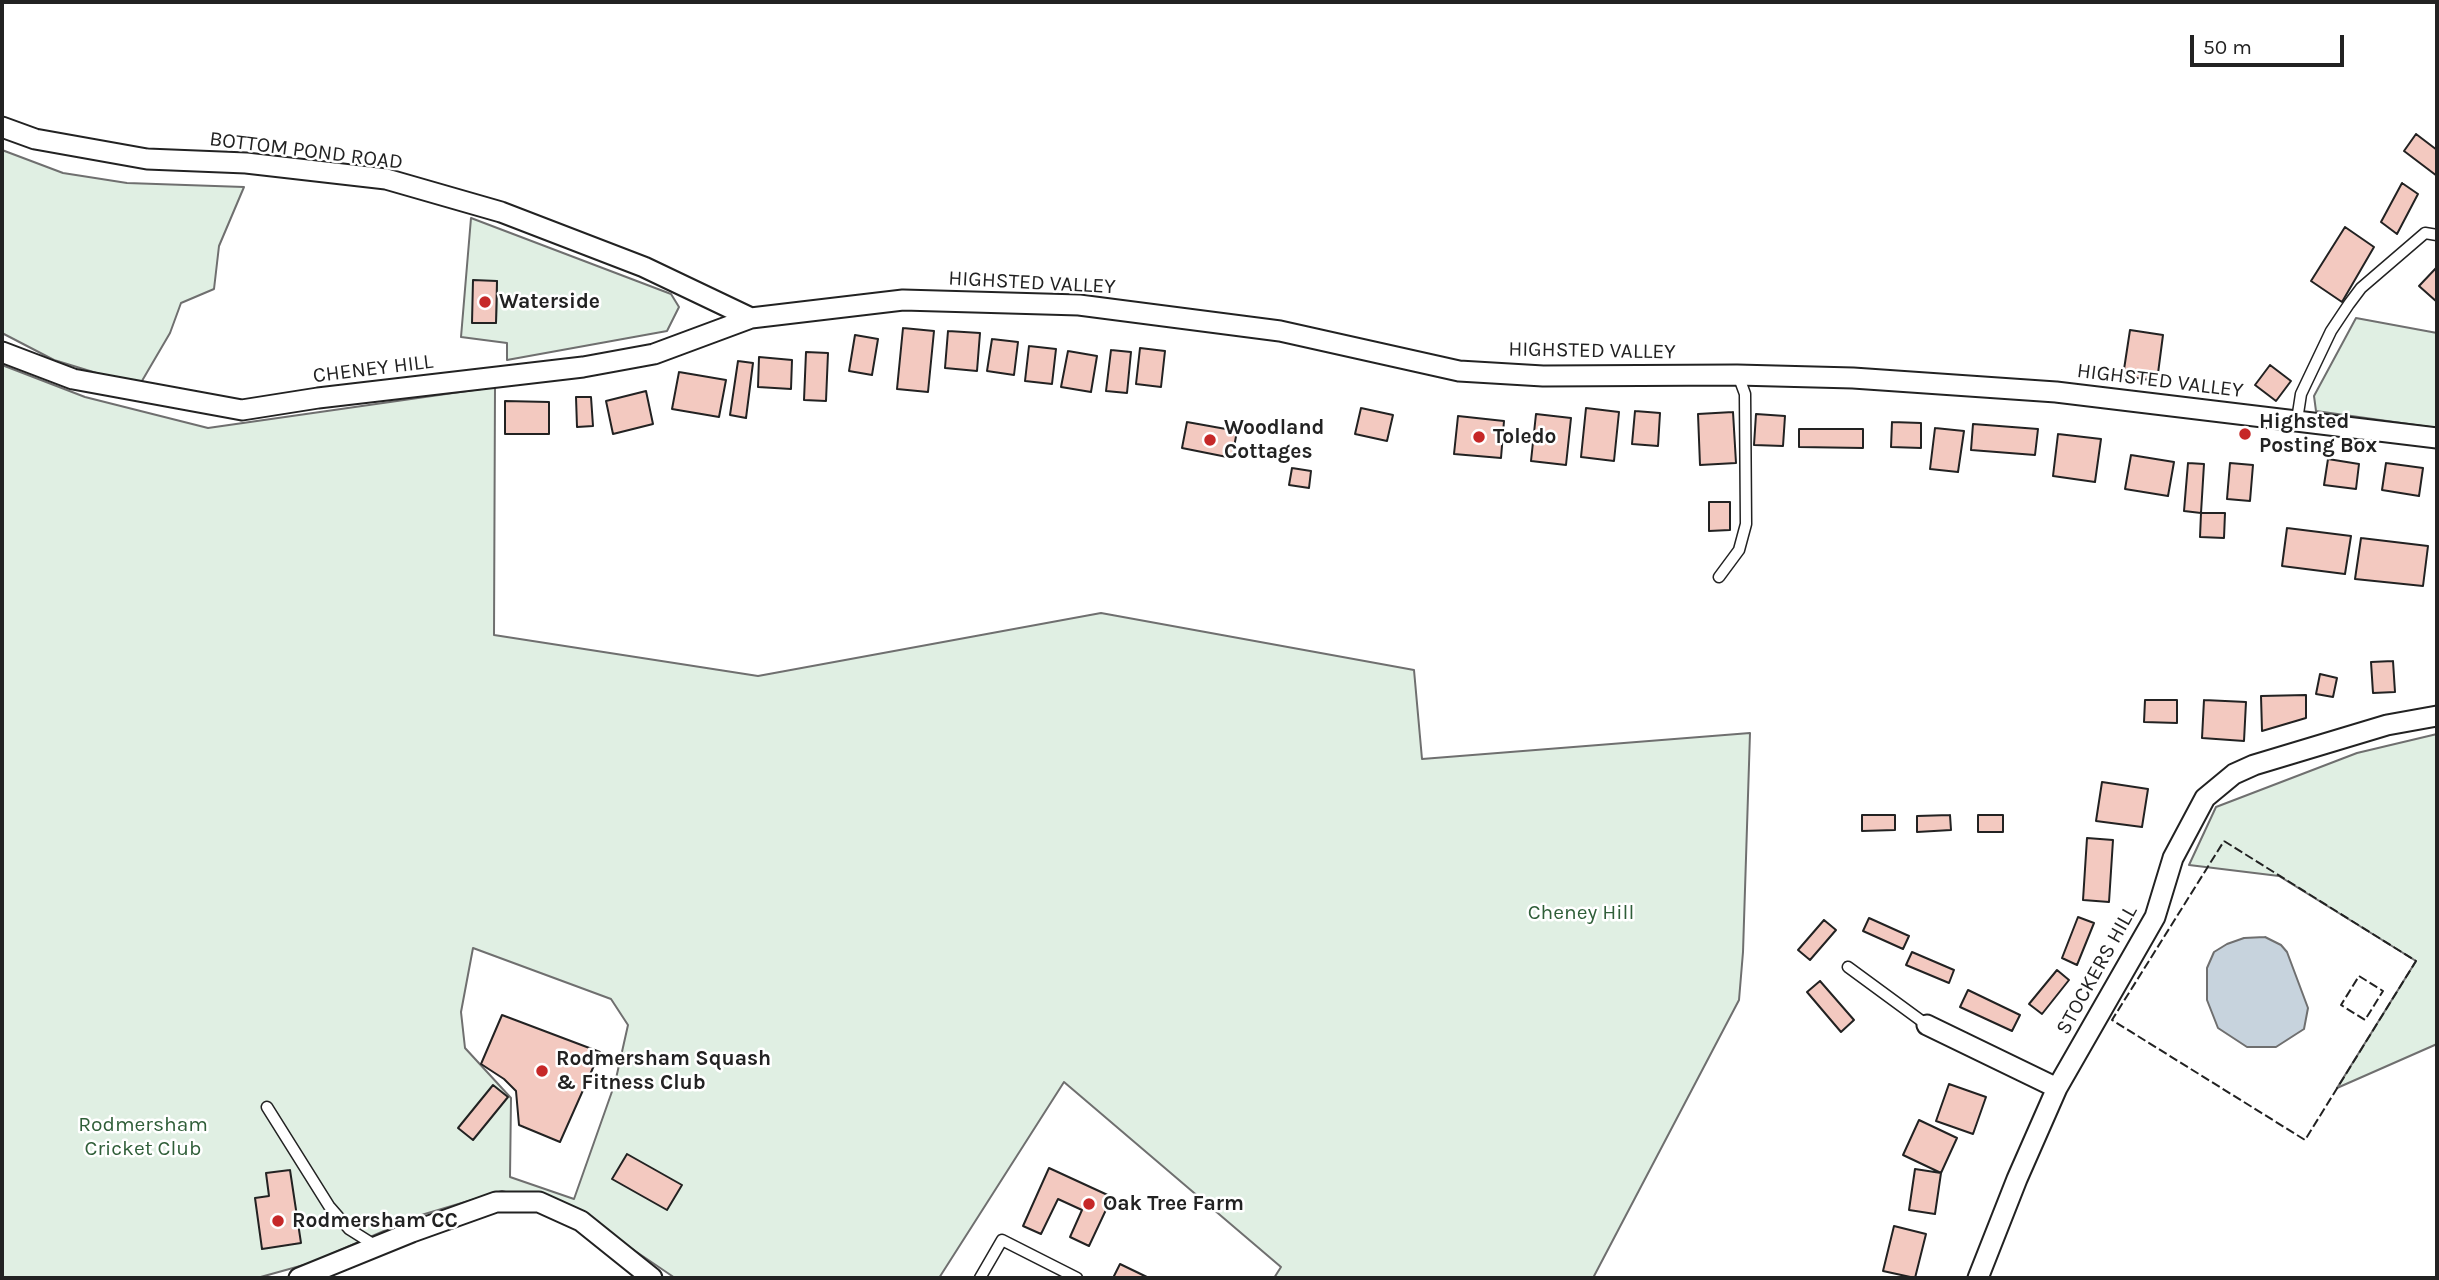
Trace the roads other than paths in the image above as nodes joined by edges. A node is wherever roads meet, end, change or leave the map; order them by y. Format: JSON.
{"nodes":[{"id":1,"x":2,"y":127,"type":"edge"},
{"id":2,"x":2437,"y":235,"type":"edge"},
{"id":3,"x":751,"y":318,"type":"junction"},
{"id":4,"x":2,"y":352,"type":"edge"},
{"id":5,"x":1737,"y":375,"type":"junction"},
{"id":6,"x":2297,"y":420,"type":"junction"},
{"id":7,"x":2437,"y":438,"type":"edge"},
{"id":8,"x":1719,"y":577,"type":"dead end"},
{"id":9,"x":2437,"y":716,"type":"edge"},
{"id":10,"x":1848,"y":967,"type":"dead end"},
{"id":11,"x":1927,"y":1025,"type":"joint"},
{"id":12,"x":2057,"y":1088,"type":"junction"},
{"id":13,"x":267,"y":1107,"type":"dead end"},
{"id":14,"x":377,"y":1246,"type":"junction"},
{"id":15,"x":299,"y":1278,"type":"edge"},
{"id":16,"x":652,"y":1278,"type":"edge"},
{"id":17,"x":980,"y":1278,"type":"edge"},
{"id":18,"x":1077,"y":1278,"type":"edge"},
{"id":19,"x":1978,"y":1278,"type":"edge"}],
"edges":[{"from":1,"to":3,"type":"street","name":"BOTTOM POND ROAD"},
{"from":2,"to":6,"type":"lane"},
{"from":3,"to":4,"type":"street","name":"CHENEY HILL"},
{"from":3,"to":5,"type":"street","name":"HIGHSTED VALLEY"},
{"from":5,"to":6,"type":"street","name":"HIGHSTED VALLEY"},
{"from":5,"to":8,"type":"lane"},
{"from":6,"to":7,"type":"street","name":"HIGHSTED VALLEY"},
{"from":9,"to":12,"type":"street","name":"STOCKERS HILL"},
{"from":10,"to":11,"type":"lane"},
{"from":11,"to":12,"type":"street"},
{"from":12,"to":19,"type":"street","name":"STOCKERS HILL"},
{"from":13,"to":14,"type":"lane"},
{"from":14,"to":15,"type":"street"},
{"from":14,"to":16,"type":"street"},
{"from":17,"to":18,"type":"lane"}]}
